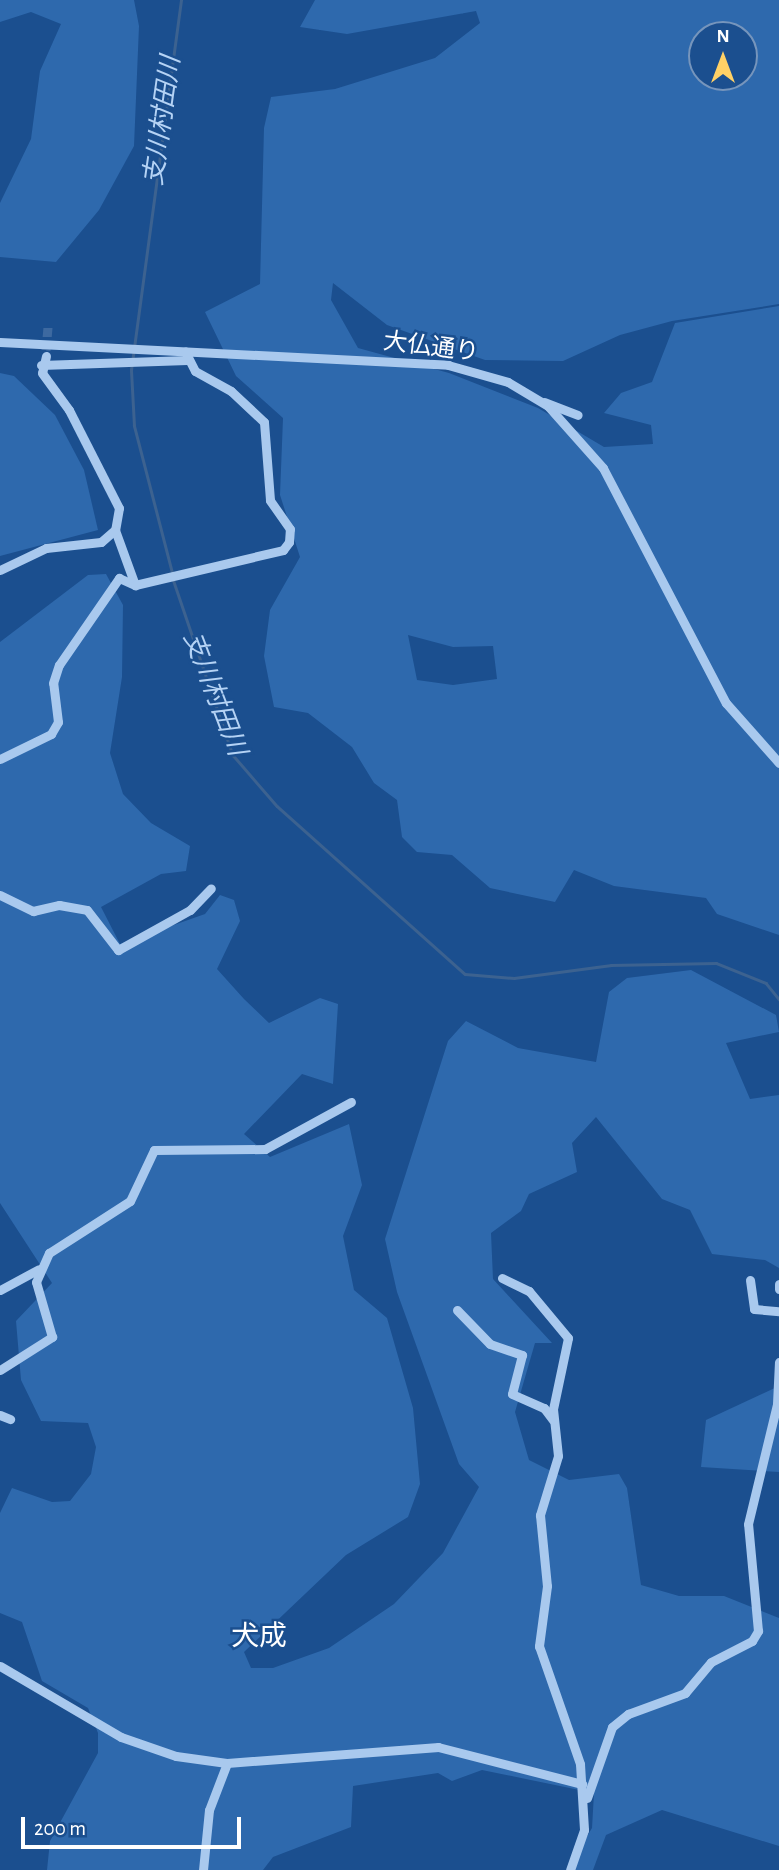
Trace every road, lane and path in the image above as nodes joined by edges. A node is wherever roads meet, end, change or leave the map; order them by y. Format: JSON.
{"nodes":[{"id":1,"x":0,"y":342,"type":"edge"},
{"id":2,"x":46,"y":356,"type":"tunnel mouth"},
{"id":3,"x":186,"y":356,"type":"junction"},
{"id":4,"x":41,"y":365,"type":"junction"},
{"id":5,"x":542,"y":402,"type":"junction"},
{"id":6,"x":578,"y":415,"type":"dead end"},
{"id":7,"x":115,"y":530,"type":"junction"},
{"id":8,"x":0,"y":570,"type":"edge"},
{"id":9,"x":135,"y":584,"type":"junction"},
{"id":10,"x":0,"y":759,"type":"edge"},
{"id":11,"x":779,"y":763,"type":"edge"},
{"id":12,"x":211,"y":888,"type":"dead end"},
{"id":13,"x":0,"y":895,"type":"edge"},
{"id":14,"x":351,"y":1101,"type":"dead end"},
{"id":15,"x":40,"y":1269,"type":"junction"},
{"id":16,"x":502,"y":1279,"type":"dead end"},
{"id":17,"x":750,"y":1280,"type":"dead end"},
{"id":18,"x":0,"y":1290,"type":"edge"},
{"id":19,"x":457,"y":1310,"type":"dead end"},
{"id":20,"x":779,"y":1311,"type":"edge"},
{"id":21,"x":779,"y":1362,"type":"edge"},
{"id":22,"x":0,"y":1370,"type":"edge"},
{"id":23,"x":0,"y":1415,"type":"edge"},
{"id":24,"x":10,"y":1419,"type":"dead end"},
{"id":25,"x":554,"y":1422,"type":"junction"},
{"id":26,"x":0,"y":1666,"type":"edge"},
{"id":27,"x":227,"y":1763,"type":"junction"},
{"id":28,"x":582,"y":1784,"type":"junction"},
{"id":29,"x":584,"y":1810,"type":"junction"},
{"id":30,"x":203,"y":1870,"type":"edge"},
{"id":31,"x":570,"y":1870,"type":"edge"}],
"edges":[{"from":1,"to":3,"type":"street","name":"大仏通り"},
{"from":2,"to":4,"type":"street"},
{"from":3,"to":4,"type":"street"},
{"from":3,"to":5,"type":"street","name":"大仏通り"},
{"from":3,"to":9,"type":"street"},
{"from":4,"to":7,"type":"street"},
{"from":5,"to":6,"type":"street"},
{"from":5,"to":11,"type":"street","name":"大仏通り"},
{"from":7,"to":8,"type":"street"},
{"from":7,"to":9,"type":"street"},
{"from":9,"to":10,"type":"street"},
{"from":12,"to":13,"type":"street"},
{"from":14,"to":15,"type":"street"},
{"from":15,"to":18,"type":"street"},
{"from":15,"to":22,"type":"street"},
{"from":16,"to":25,"type":"street"},
{"from":17,"to":20,"type":"street"},
{"from":19,"to":25,"type":"street"},
{"from":21,"to":29,"type":"street"},
{"from":23,"to":24,"type":"street"},
{"from":25,"to":28,"type":"street"},
{"from":26,"to":27,"type":"street"},
{"from":27,"to":28,"type":"street"},
{"from":27,"to":30,"type":"street"},
{"from":28,"to":29,"type":"street"},
{"from":29,"to":31,"type":"street"}]}
